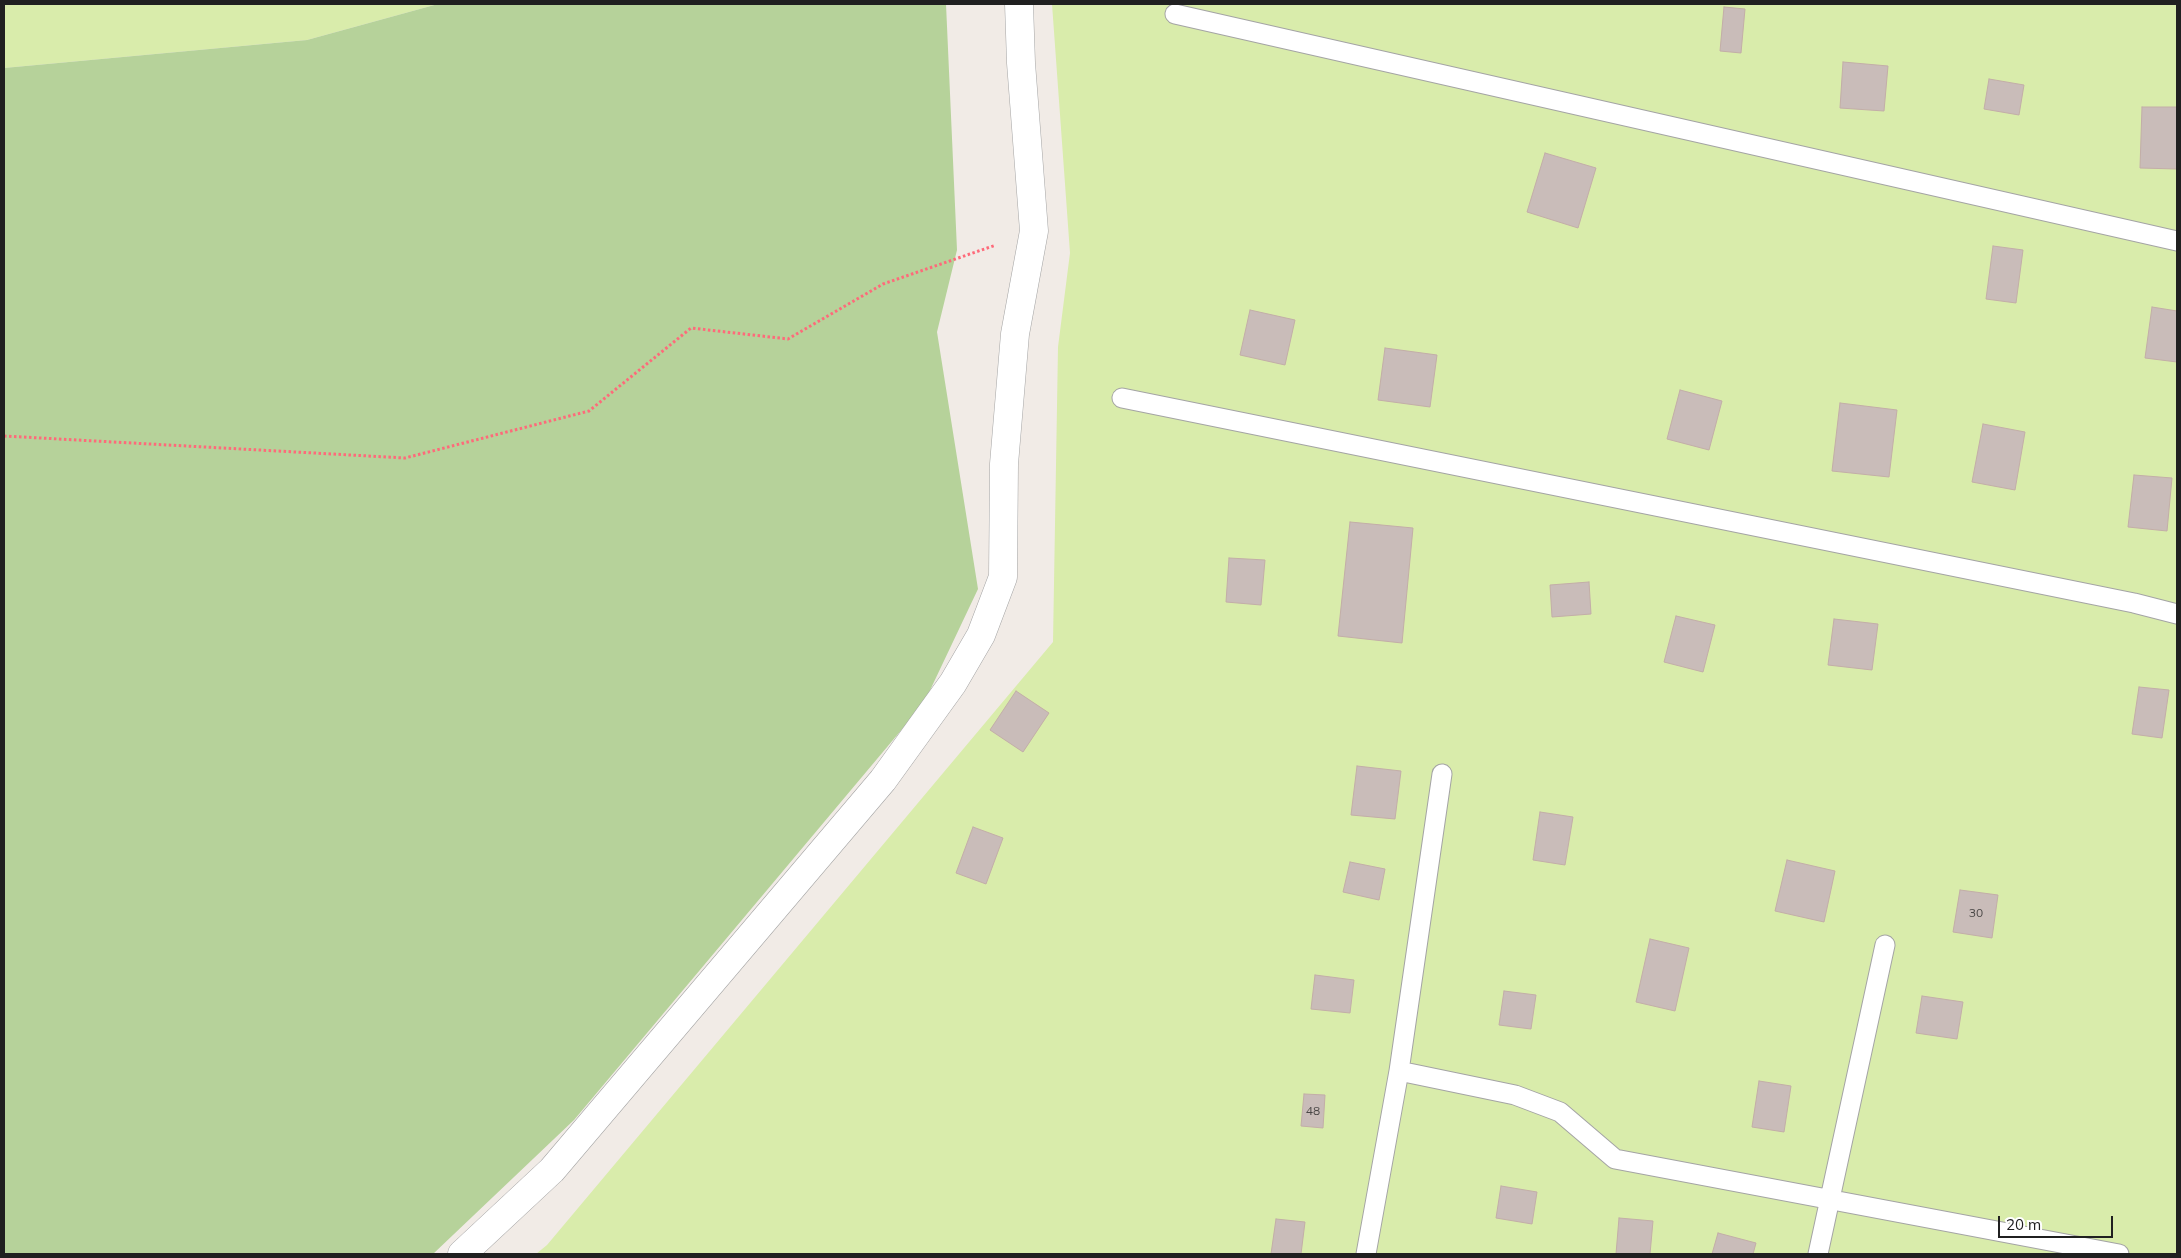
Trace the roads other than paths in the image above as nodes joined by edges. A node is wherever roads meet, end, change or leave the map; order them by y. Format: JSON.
{"nodes":[{"id":1,"x":1019,"y":4,"type":"edge"},
{"id":2,"x":1176,"y":14,"type":"dead end"},
{"id":3,"x":2177,"y":241,"type":"edge"},
{"id":4,"x":1122,"y":398,"type":"dead end"},
{"id":5,"x":2177,"y":614,"type":"edge"},
{"id":6,"x":1442,"y":774,"type":"dead end"},
{"id":7,"x":1885,"y":944,"type":"dead end"},
{"id":8,"x":1399,"y":1071,"type":"junction"},
{"id":9,"x":1829,"y":1200,"type":"junction"},
{"id":10,"x":462,"y":1254,"type":"edge"},
{"id":11,"x":1366,"y":1254,"type":"edge"},
{"id":12,"x":1818,"y":1254,"type":"edge"},
{"id":13,"x":2119,"y":1254,"type":"edge"}],
"edges":[{"from":1,"to":10,"type":"street"},
{"from":2,"to":3,"type":"lane"},
{"from":4,"to":5,"type":"lane"},
{"from":6,"to":8,"type":"lane"},
{"from":7,"to":9,"type":"lane"},
{"from":8,"to":9,"type":"lane"},
{"from":8,"to":11,"type":"lane"},
{"from":9,"to":12,"type":"lane"},
{"from":9,"to":13,"type":"lane"}]}
